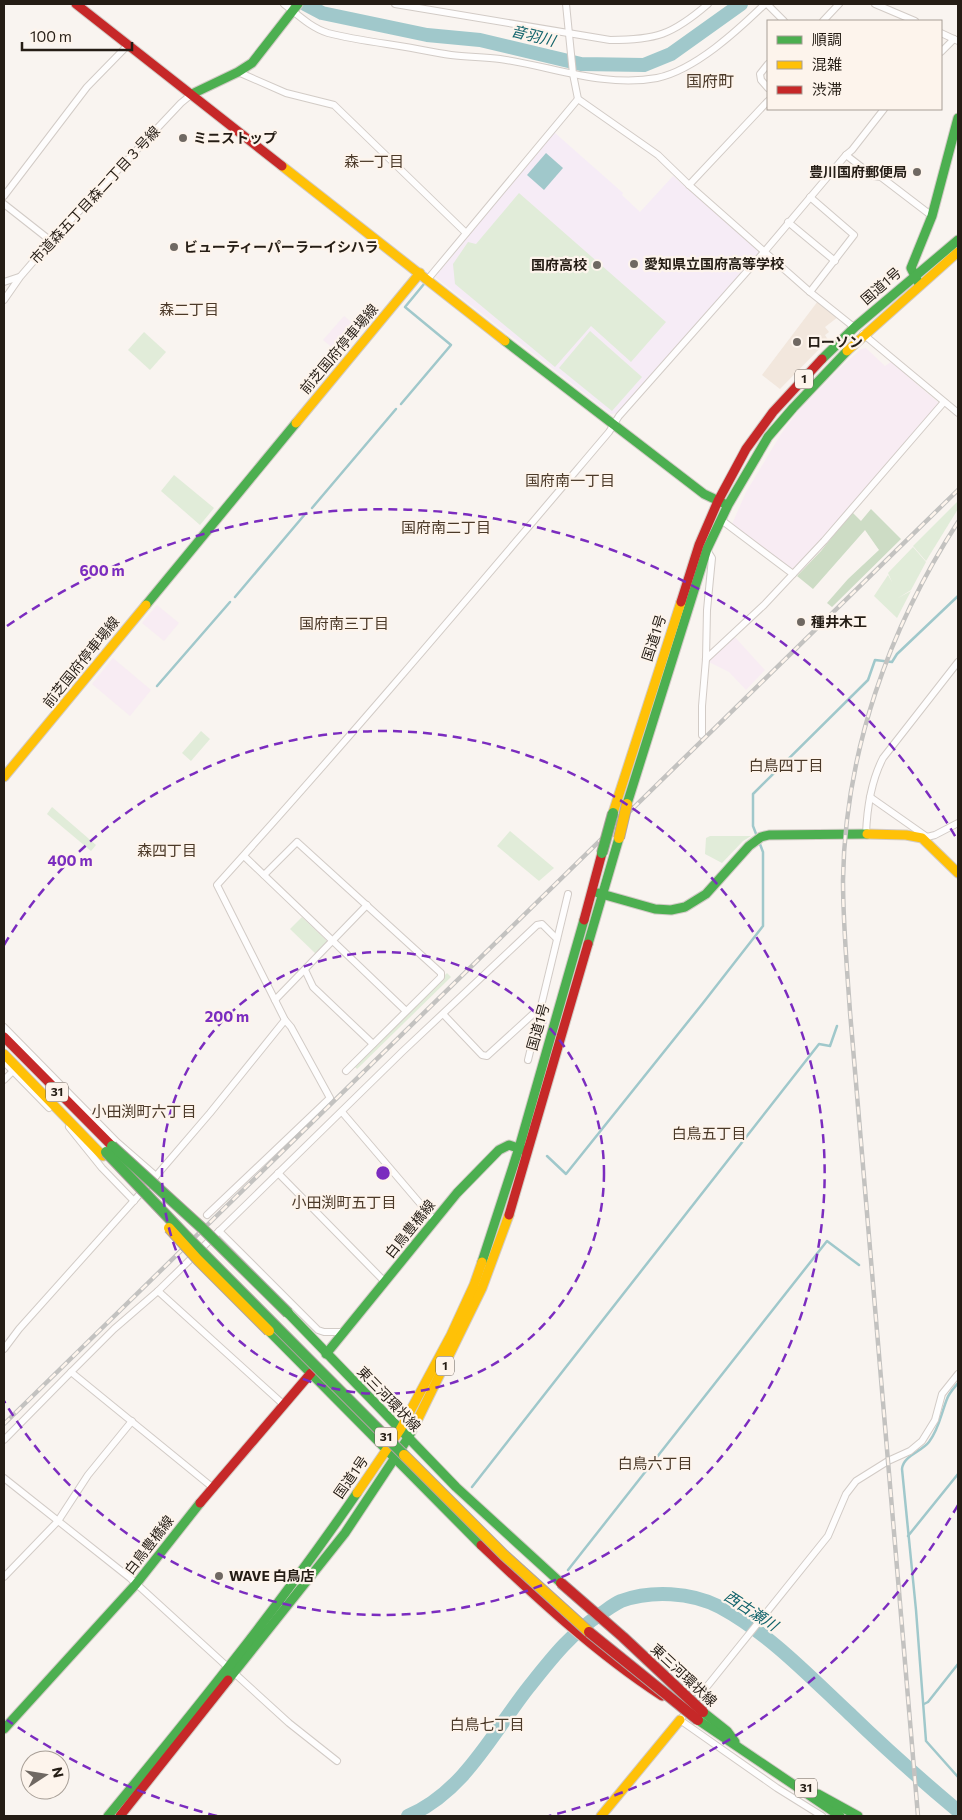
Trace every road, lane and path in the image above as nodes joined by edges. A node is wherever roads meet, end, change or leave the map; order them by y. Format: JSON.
{"nodes":[{"id":1,"x":76,"y":4,"type":"edge"},
{"id":2,"x":395,"y":4,"type":"edge"},
{"id":3,"x":566,"y":4,"type":"edge"},
{"id":4,"x":708,"y":4,"type":"edge"},
{"id":5,"x":766,"y":4,"type":"edge"},
{"id":6,"x":839,"y":4,"type":"edge"},
{"id":7,"x":875,"y":4,"type":"edge"},
{"id":8,"x":292,"y":6,"type":"edge"},
{"id":9,"x":783,"y":20,"type":"edge"},
{"id":10,"x":828,"y":20,"type":"edge"},
{"id":11,"x":912,"y":20,"type":"edge"},
{"id":12,"x":942,"y":33,"type":"edge"},
{"id":13,"x":569,"y":35,"type":"junction"},
{"id":14,"x":956,"y":40,"type":"edge"},
{"id":15,"x":129,"y":44,"type":"junction"},
{"id":16,"x":942,"y":51,"type":"edge"},
{"id":17,"x":767,"y":65,"type":"edge"},
{"id":18,"x":572,"y":71,"type":"junction"},
{"id":19,"x":238,"y":72,"type":"junction"},
{"id":20,"x":767,"y":87,"type":"edge"},
{"id":21,"x":192,"y":94,"type":"junction"},
{"id":22,"x":578,"y":99,"type":"junction"},
{"id":23,"x":767,"y":102,"type":"edge"},
{"id":24,"x":883,"y":110,"type":"edge"},
{"id":25,"x":958,"y":118,"type":"edge"},
{"id":26,"x":846,"y":155,"type":"junction"},
{"id":27,"x":689,"y":185,"type":"junction"},
{"id":28,"x":4,"y":196,"type":"edge"},
{"id":29,"x":810,"y":197,"type":"junction"},
{"id":30,"x":4,"y":204,"type":"edge"},
{"id":31,"x":932,"y":216,"type":"junction"},
{"id":32,"x":788,"y":222,"type":"junction"},
{"id":33,"x":466,"y":232,"type":"junction"},
{"id":34,"x":958,"y":240,"type":"edge"},
{"id":35,"x":51,"y":241,"type":"junction"},
{"id":36,"x":765,"y":251,"type":"junction"},
{"id":37,"x":958,"y":252,"type":"edge"},
{"id":38,"x":834,"y":261,"type":"junction"},
{"id":39,"x":424,"y":276,"type":"junction"},
{"id":40,"x":20,"y":277,"type":"junction"},
{"id":41,"x":917,"y":280,"type":"junction"},
{"id":42,"x":4,"y":282,"type":"edge"},
{"id":43,"x":810,"y":292,"type":"junction"},
{"id":44,"x":4,"y":300,"type":"edge"},
{"id":45,"x":855,"y":327,"type":"junction"},
{"id":46,"x":864,"y":335,"type":"junction"},
{"id":47,"x":944,"y":402,"type":"junction"},
{"id":48,"x":958,"y":413,"type":"edge"},
{"id":49,"x":614,"y":424,"type":"junction"},
{"id":50,"x":723,"y":503,"type":"junction"},
{"id":51,"x":720,"y":520,"type":"junction"},
{"id":52,"x":707,"y":549,"type":"junction"},
{"id":53,"x":793,"y":574,"type":"junction"},
{"id":54,"x":706,"y":659,"type":"junction"},
{"id":55,"x":958,"y":662,"type":"edge"},
{"id":56,"x":956,"y":670,"type":"edge"},
{"id":57,"x":702,"y":735,"type":"dead end"},
{"id":58,"x":4,"y":777,"type":"edge"},
{"id":59,"x":870,"y":797,"type":"junction"},
{"id":60,"x":958,"y":823,"type":"edge"},
{"id":61,"x":866,"y":834,"type":"junction"},
{"id":62,"x":925,"y":838,"type":"junction"},
{"id":63,"x":244,"y":856,"type":"junction"},
{"id":64,"x":958,"y":872,"type":"edge"},
{"id":65,"x":264,"y":875,"type":"junction"},
{"id":66,"x":592,"y":891,"type":"junction"},
{"id":67,"x":568,"y":894,"type":"dead end"},
{"id":68,"x":603,"y":894,"type":"junction"},
{"id":69,"x":367,"y":905,"type":"junction"},
{"id":70,"x":557,"y":939,"type":"junction"},
{"id":71,"x":332,"y":940,"type":"junction"},
{"id":72,"x":305,"y":970,"type":"junction"},
{"id":73,"x":275,"y":1000,"type":"junction"},
{"id":74,"x":406,"y":1011,"type":"junction"},
{"id":75,"x":539,"y":1011,"type":"junction"},
{"id":76,"x":444,"y":1015,"type":"junction"},
{"id":77,"x":285,"y":1020,"type":"junction"},
{"id":78,"x":4,"y":1027,"type":"edge"},
{"id":79,"x":4,"y":1037,"type":"edge"},
{"id":80,"x":373,"y":1044,"type":"junction"},
{"id":81,"x":4,"y":1054,"type":"edge"},
{"id":82,"x":23,"y":1058,"type":"junction"},
{"id":83,"x":528,"y":1060,"type":"dead end"},
{"id":84,"x":4,"y":1062,"type":"edge"},
{"id":85,"x":15,"y":1069,"type":"junction"},
{"id":86,"x":346,"y":1071,"type":"dead end"},
{"id":87,"x":4,"y":1080,"type":"edge"},
{"id":88,"x":58,"y":1100,"type":"junction"},
{"id":89,"x":342,"y":1112,"type":"junction"},
{"id":90,"x":524,"y":1150,"type":"junction"},
{"id":91,"x":107,"y":1151,"type":"junction"},
{"id":92,"x":278,"y":1173,"type":"junction"},
{"id":93,"x":156,"y":1176,"type":"junction"},
{"id":94,"x":134,"y":1201,"type":"junction"},
{"id":95,"x":207,"y":1215,"type":"dead end"},
{"id":96,"x":435,"y":1221,"type":"junction"},
{"id":97,"x":219,"y":1230,"type":"junction"},
{"id":98,"x":385,"y":1282,"type":"junction"},
{"id":99,"x":158,"y":1291,"type":"junction"},
{"id":100,"x":344,"y":1332,"type":"junction"},
{"id":101,"x":4,"y":1349,"type":"edge"},
{"id":102,"x":326,"y":1354,"type":"junction"},
{"id":103,"x":71,"y":1372,"type":"junction"},
{"id":104,"x":310,"y":1373,"type":"junction"},
{"id":105,"x":958,"y":1374,"type":"edge"},
{"id":106,"x":284,"y":1405,"type":"junction"},
{"id":107,"x":132,"y":1421,"type":"junction"},
{"id":108,"x":400,"y":1430,"type":"junction"},
{"id":109,"x":408,"y":1438,"type":"junction"},
{"id":110,"x":4,"y":1440,"type":"edge"},
{"id":111,"x":387,"y":1450,"type":"junction"},
{"id":112,"x":395,"y":1458,"type":"junction"},
{"id":113,"x":4,"y":1478,"type":"edge"},
{"id":114,"x":212,"y":1487,"type":"junction"},
{"id":115,"x":58,"y":1521,"type":"junction"},
{"id":116,"x":4,"y":1577,"type":"edge"},
{"id":117,"x":136,"y":1584,"type":"junction"},
{"id":118,"x":230,"y":1670,"type":"junction"},
{"id":119,"x":680,"y":1706,"type":"junction"},
{"id":120,"x":701,"y":1716,"type":"junction"},
{"id":121,"x":680,"y":1720,"type":"junction"},
{"id":122,"x":4,"y":1729,"type":"edge"},
{"id":123,"x":754,"y":1759,"type":"junction"},
{"id":124,"x":337,"y":1762,"type":"dead end"},
{"id":125,"x":108,"y":1816,"type":"edge"},
{"id":126,"x":120,"y":1816,"type":"edge"},
{"id":127,"x":601,"y":1816,"type":"edge"},
{"id":128,"x":822,"y":1816,"type":"edge"},
{"id":129,"x":840,"y":1816,"type":"edge"},
{"id":130,"x":858,"y":1816,"type":"edge"}],
"edges":[{"from":1,"to":15,"type":"main road"},
{"from":2,"to":13,"type":"street"},
{"from":3,"to":13,"type":"street"},
{"from":4,"to":13,"type":"street"},
{"from":5,"to":9,"type":"street"},
{"from":5,"to":18,"type":"street"},
{"from":6,"to":10,"type":"street"},
{"from":7,"to":11,"type":"street"},
{"from":8,"to":18,"type":"street"},
{"from":8,"to":19,"type":"main road"},
{"from":12,"to":14,"type":"street"},
{"from":13,"to":18,"type":"street"},
{"from":14,"to":16,"type":"street"},
{"from":15,"to":21,"type":"main road"},
{"from":15,"to":28,"type":"street"},
{"from":17,"to":20,"type":"street"},
{"from":18,"to":22,"type":"street"},
{"from":19,"to":21,"type":"main road"},
{"from":19,"to":33,"type":"street"},
{"from":21,"to":35,"type":"street","name":"市道森五丁目森二丁目３号線"},
{"from":21,"to":39,"type":"main road"},
{"from":22,"to":27,"type":"street"},
{"from":22,"to":33,"type":"street"},
{"from":23,"to":27,"type":"street"},
{"from":24,"to":26,"type":"street"},
{"from":25,"to":31,"type":"main road"},
{"from":26,"to":29,"type":"street"},
{"from":26,"to":31,"type":"street"},
{"from":27,"to":36,"type":"street"},
{"from":29,"to":32,"type":"street"},
{"from":29,"to":38,"type":"street"},
{"from":30,"to":35,"type":"street"},
{"from":31,"to":41,"type":"main road"},
{"from":32,"to":36,"type":"street"},
{"from":32,"to":38,"type":"street"},
{"from":33,"to":39,"type":"street"},
{"from":34,"to":41,"type":"main road","name":"国道1号","number":"1"},
{"from":35,"to":40,"type":"street","name":"市道森五丁目森二丁目３号線"},
{"from":36,"to":43,"type":"street"},
{"from":36,"to":49,"type":"street"},
{"from":37,"to":41,"type":"main road","name":"国道1号","number":"1"},
{"from":38,"to":43,"type":"street"},
{"from":39,"to":49,"type":"main road"},
{"from":39,"to":58,"type":"main road","name":"前芝国府停車場線"},
{"from":40,"to":42,"type":"street"},
{"from":40,"to":44,"type":"street","name":"市道森五丁目森二丁目３号線"},
{"from":41,"to":45,"type":"main road","name":"国道1号","number":"1"},
{"from":41,"to":46,"type":"main road","name":"国道1号","number":"1"},
{"from":43,"to":45,"type":"street"},
{"from":45,"to":46,"type":"street"},
{"from":45,"to":50,"type":"main road","name":"国道1号","number":"1"},
{"from":46,"to":47,"type":"street"},
{"from":46,"to":50,"type":"main road","name":"国道1号","number":"1"},
{"from":47,"to":48,"type":"street"},
{"from":47,"to":53,"type":"street"},
{"from":49,"to":50,"type":"main road"},
{"from":49,"to":63,"type":"street"},
{"from":50,"to":51,"type":"main road","name":"国道1号","number":"1"},
{"from":50,"to":66,"type":"main road","name":"国道1号","number":"1","bridge":true},
{"from":51,"to":52,"type":"main road","name":"国道1号","number":"1"},
{"from":51,"to":53,"type":"street"},
{"from":52,"to":54,"type":"street"},
{"from":52,"to":68,"type":"main road","name":"国道1号","number":"1","bridge":true},
{"from":53,"to":54,"type":"street"},
{"from":54,"to":57,"type":"street"},
{"from":55,"to":56,"type":"street"},
{"from":56,"to":59,"type":"street"},
{"from":59,"to":61,"type":"street"},
{"from":59,"to":62,"type":"street"},
{"from":60,"to":62,"type":"street"},
{"from":61,"to":62,"type":"main road"},
{"from":61,"to":68,"type":"main road"},
{"from":62,"to":64,"type":"main road"},
{"from":63,"to":65,"type":"street"},
{"from":63,"to":73,"type":"street"},
{"from":65,"to":69,"type":"street"},
{"from":65,"to":71,"type":"street"},
{"from":66,"to":68,"type":"main road"},
{"from":66,"to":90,"type":"main road","name":"国道1号","number":"1"},
{"from":67,"to":70,"type":"street"},
{"from":68,"to":90,"type":"main road","name":"国道1号","number":"1"},
{"from":69,"to":71,"type":"street"},
{"from":69,"to":74,"type":"street"},
{"from":70,"to":75,"type":"street"},
{"from":70,"to":76,"type":"street"},
{"from":71,"to":72,"type":"street"},
{"from":71,"to":74,"type":"street"},
{"from":72,"to":73,"type":"street"},
{"from":72,"to":80,"type":"street"},
{"from":73,"to":77,"type":"street"},
{"from":74,"to":80,"type":"street"},
{"from":75,"to":76,"type":"street"},
{"from":75,"to":83,"type":"street"},
{"from":76,"to":89,"type":"street"},
{"from":77,"to":93,"type":"street"},
{"from":77,"to":95,"type":"street"},
{"from":78,"to":93,"type":"street"},
{"from":79,"to":82,"type":"main road","name":"東三河環状線","number":"31"},
{"from":80,"to":86,"type":"street"},
{"from":81,"to":85,"type":"main road","name":"東三河環状線","number":"31"},
{"from":82,"to":88,"type":"main road","name":"東三河環状線","number":"31"},
{"from":82,"to":91,"type":"main road","name":"東三河環状線","number":"31"},
{"from":84,"to":85,"type":"street"},
{"from":85,"to":87,"type":"street"},
{"from":85,"to":88,"type":"main road","name":"東三河環状線","number":"31"},
{"from":85,"to":91,"type":"main road","name":"東三河環状線","number":"31"},
{"from":85,"to":94,"type":"street"},
{"from":88,"to":91,"type":"main road","name":"東三河環状線","number":"31"},
{"from":89,"to":92,"type":"street"},
{"from":89,"to":96,"type":"street"},
{"from":90,"to":96,"type":"main road","name":"白鳥豊橋線"},
{"from":90,"to":108,"type":"main road","name":"国道1号","number":"1"},
{"from":90,"to":109,"type":"main road","name":"国道1号","number":"1"},
{"from":91,"to":102,"type":"main road","name":"東三河環状線","number":"31","bridge":true},
{"from":91,"to":104,"type":"main road","name":"東三河環状線","number":"31","bridge":true},
{"from":91,"to":119,"type":"main road","name":"東三河環状線","number":"31","bridge":true},
{"from":92,"to":97,"type":"street"},
{"from":92,"to":98,"type":"street"},
{"from":93,"to":94,"type":"street"},
{"from":94,"to":101,"type":"street"},
{"from":96,"to":98,"type":"main road","name":"白鳥豊橋線"},
{"from":97,"to":99,"type":"street"},
{"from":97,"to":100,"type":"street"},
{"from":98,"to":100,"type":"main road","name":"白鳥豊橋線"},
{"from":99,"to":103,"type":"street"},
{"from":99,"to":106,"type":"street"},
{"from":100,"to":102,"type":"main road","name":"白鳥豊橋線"},
{"from":102,"to":108,"type":"main road","name":"東三河環状線","number":"31"},
{"from":103,"to":107,"type":"street"},
{"from":103,"to":110,"type":"street"},
{"from":104,"to":106,"type":"main road","name":"白鳥豊橋線"},
{"from":104,"to":111,"type":"main road","name":"東三河環状線","number":"31"},
{"from":105,"to":121,"type":"street"},
{"from":106,"to":114,"type":"main road","name":"白鳥豊橋線"},
{"from":107,"to":114,"type":"street"},
{"from":107,"to":115,"type":"street"},
{"from":108,"to":109,"type":"main road","name":"東三河環状線","number":"31"},
{"from":108,"to":111,"type":"main road","name":"国道1号","number":"1"},
{"from":109,"to":112,"type":"main road","name":"国道1号","number":"1"},
{"from":109,"to":120,"type":"main road","name":"東三河環状線","number":"31","bridge":true},
{"from":111,"to":112,"type":"main road","name":"東三河環状線","number":"31"},
{"from":111,"to":118,"type":"main road","name":"国道1号","number":"1"},
{"from":112,"to":118,"type":"main road","name":"国道1号","number":"1"},
{"from":112,"to":119,"type":"main road","name":"東三河環状線","number":"31","bridge":true},
{"from":113,"to":115,"type":"street"},
{"from":114,"to":117,"type":"main road","name":"白鳥豊橋線"},
{"from":115,"to":116,"type":"street"},
{"from":115,"to":117,"type":"street"},
{"from":117,"to":118,"type":"street"},
{"from":117,"to":122,"type":"main road","name":"白鳥豊橋線"},
{"from":118,"to":124,"type":"street"},
{"from":118,"to":125,"type":"main road","name":"国道1号","number":"1"},
{"from":118,"to":126,"type":"main road","name":"国道1号","number":"1"},
{"from":119,"to":120,"type":"main road","name":"東三河環状線","number":"31","bridge":true},
{"from":120,"to":123,"type":"main road","name":"東三河環状線","number":"31"},
{"from":121,"to":127,"type":"main road"},
{"from":121,"to":128,"type":"street"},
{"from":123,"to":129,"type":"main road","name":"東三河環状線","number":"31"},
{"from":123,"to":130,"type":"main road","name":"東三河環状線","number":"31"}]}
